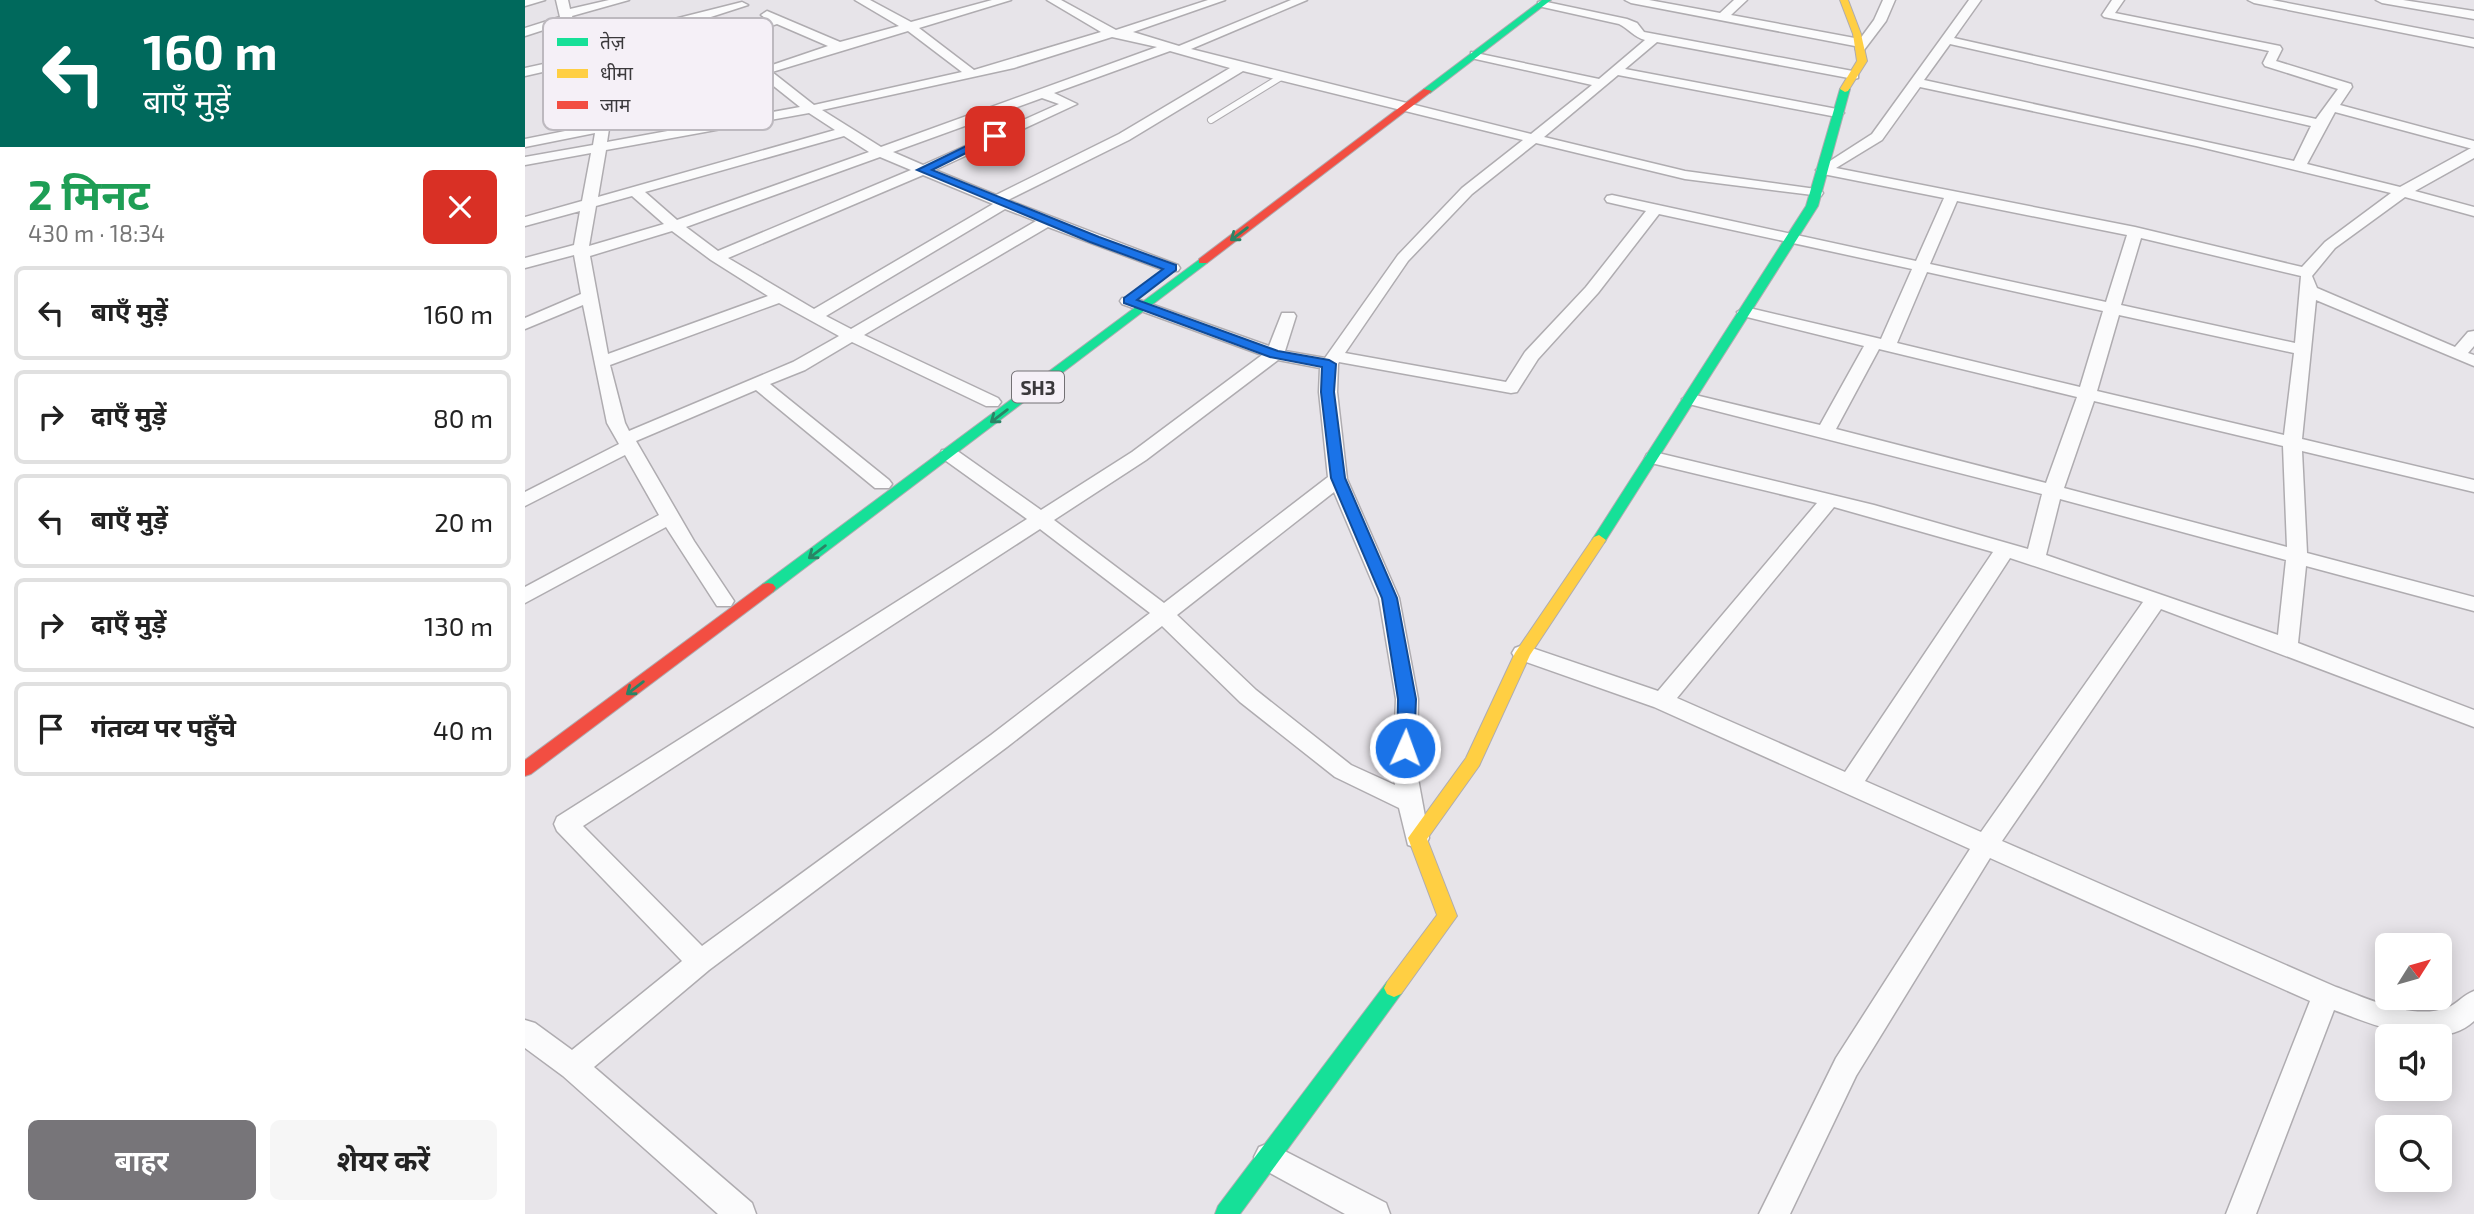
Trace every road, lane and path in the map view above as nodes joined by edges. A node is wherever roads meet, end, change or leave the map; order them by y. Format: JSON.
{"nodes":[{"id":1,"x":539,"y":0,"type":"edge"},
{"id":2,"x":623,"y":0,"type":"edge"},
{"id":3,"x":861,"y":0,"type":"edge"},
{"id":4,"x":1005,"y":0,"type":"edge"},
{"id":5,"x":1053,"y":0,"type":"edge"},
{"id":6,"x":1219,"y":0,"type":"edge"},
{"id":7,"x":1301,"y":0,"type":"edge"},
{"id":8,"x":1631,"y":0,"type":"edge"},
{"id":9,"x":1741,"y":0,"type":"edge"},
{"id":10,"x":1844,"y":0,"type":"edge"},
{"id":11,"x":1889,"y":0,"type":"edge"},
{"id":12,"x":1975,"y":0,"type":"edge"},
{"id":13,"x":2118,"y":0,"type":"edge"},
{"id":14,"x":2254,"y":0,"type":"edge"},
{"id":15,"x":2382,"y":0,"type":"edge"},
{"id":16,"x":2472,"y":0,"type":"edge"},
{"id":17,"x":1535,"y":1,"type":"edge"},
{"id":18,"x":738,"y":2,"type":"edge"},
{"id":19,"x":525,"y":4,"type":"edge"},
{"id":20,"x":564,"y":11,"type":"edge"},
{"id":21,"x":2458,"y":12,"type":"junction"},
{"id":22,"x":2474,"y":15,"type":"edge"},
{"id":23,"x":694,"y":18,"type":"edge"},
{"id":24,"x":773,"y":18,"type":"edge"},
{"id":25,"x":773,"y":18,"type":"edge"},
{"id":26,"x":1723,"y":18,"type":"junction"},
{"id":27,"x":777,"y":20,"type":"junction"},
{"id":28,"x":773,"y":21,"type":"edge"},
{"id":29,"x":543,"y":22,"type":"edge"},
{"id":30,"x":909,"y":26,"type":"junction"},
{"id":31,"x":525,"y":32,"type":"edge"},
{"id":32,"x":1114,"y":33,"type":"junction"},
{"id":33,"x":1654,"y":38,"type":"junction"},
{"id":34,"x":1948,"y":40,"type":"junction"},
{"id":35,"x":2474,"y":43,"type":"edge"},
{"id":36,"x":1859,"y":45,"type":"junction"},
{"id":37,"x":839,"y":46,"type":"junction"},
{"id":38,"x":1172,"y":49,"type":"junction"},
{"id":39,"x":1475,"y":55,"type":"junction"},
{"id":40,"x":1241,"y":67,"type":"junction"},
{"id":41,"x":543,"y":68,"type":"edge"},
{"id":42,"x":773,"y":68,"type":"edge"},
{"id":43,"x":1616,"y":71,"type":"junction"},
{"id":44,"x":525,"y":72,"type":"edge"},
{"id":45,"x":1047,"y":72,"type":"junction"},
{"id":46,"x":972,"y":74,"type":"junction"},
{"id":47,"x":1854,"y":75,"type":"junction"},
{"id":48,"x":1280,"y":77,"type":"junction"},
{"id":49,"x":773,"y":79,"type":"edge"},
{"id":50,"x":1916,"y":82,"type":"junction"},
{"id":51,"x":1602,"y":83,"type":"junction"},
{"id":52,"x":1042,"y":93,"type":"junction"},
{"id":53,"x":1398,"y":106,"type":"junction"},
{"id":54,"x":2332,"y":107,"type":"junction"},
{"id":55,"x":811,"y":109,"type":"junction"},
{"id":56,"x":1837,"y":113,"type":"junction"},
{"id":57,"x":773,"y":116,"type":"edge"},
{"id":58,"x":1211,"y":120,"type":"dead end"},
{"id":59,"x":2319,"y":124,"type":"junction"},
{"id":60,"x":589,"y":130,"type":"edge"},
{"id":61,"x":603,"y":130,"type":"edge"},
{"id":62,"x":697,"y":130,"type":"edge"},
{"id":63,"x":845,"y":131,"type":"junction"},
{"id":64,"x":1534,"y":139,"type":"junction"},
{"id":65,"x":525,"y":144,"type":"edge"},
{"id":66,"x":2474,"y":145,"type":"edge"},
{"id":67,"x":600,"y":148,"type":"junction"},
{"id":68,"x":877,"y":151,"type":"junction"},
{"id":69,"x":2474,"y":152,"type":"edge"},
{"id":70,"x":525,"y":161,"type":"edge"},
{"id":71,"x":2299,"y":165,"type":"junction"},
{"id":72,"x":923,"y":170,"type":"junction"},
{"id":73,"x":1823,"y":170,"type":"junction"},
{"id":74,"x":635,"y":191,"type":"junction"},
{"id":75,"x":2402,"y":192,"type":"junction"},
{"id":76,"x":1816,"y":193,"type":"junction"},
{"id":77,"x":1952,"y":196,"type":"junction"},
{"id":78,"x":1612,"y":199,"type":"dead end"},
{"id":79,"x":1000,"y":202,"type":"junction"},
{"id":80,"x":591,"y":203,"type":"junction"},
{"id":81,"x":1655,"y":208,"type":"junction"},
{"id":82,"x":2474,"y":212,"type":"edge"},
{"id":83,"x":1047,"y":221,"type":"junction"},
{"id":84,"x":525,"y":222,"type":"edge"},
{"id":85,"x":676,"y":225,"type":"junction"},
{"id":86,"x":2135,"y":232,"type":"junction"},
{"id":87,"x":1792,"y":238,"type":"junction"},
{"id":88,"x":582,"y":251,"type":"junction"},
{"id":89,"x":716,"y":257,"type":"junction"},
{"id":90,"x":525,"y":263,"type":"edge"},
{"id":91,"x":1923,"y":267,"type":"junction"},
{"id":92,"x":1172,"y":268,"type":"junction"},
{"id":93,"x":2307,"y":282,"type":"junction"},
{"id":94,"x":591,"y":296,"type":"junction"},
{"id":95,"x":782,"y":297,"type":"junction"},
{"id":96,"x":1136,"y":303,"type":"junction"},
{"id":97,"x":2111,"y":308,"type":"junction"},
{"id":98,"x":1745,"y":312,"type":"junction"},
{"id":99,"x":1288,"y":316,"type":"dead end"},
{"id":100,"x":813,"y":317,"type":"junction"},
{"id":101,"x":525,"y":324,"type":"edge"},
{"id":102,"x":2474,"y":336,"type":"edge"},
{"id":103,"x":853,"y":337,"type":"junction"},
{"id":104,"x":1881,"y":345,"type":"junction"},
{"id":105,"x":2303,"y":351,"type":"junction"},
{"id":106,"x":1275,"y":354,"type":"junction"},
{"id":107,"x":2466,"y":357,"type":"edge"},
{"id":108,"x":1332,"y":360,"type":"junction"},
{"id":109,"x":602,"y":362,"type":"junction"},
{"id":110,"x":758,"y":383,"type":"junction"},
{"id":111,"x":2087,"y":394,"type":"junction"},
{"id":112,"x":1691,"y":399,"type":"junction"},
{"id":113,"x":992,"y":402,"type":"junction"},
{"id":114,"x":1825,"y":432,"type":"junction"},
{"id":115,"x":627,"y":442,"type":"junction"},
{"id":116,"x":2292,"y":443,"type":"junction"},
{"id":117,"x":949,"y":454,"type":"junction"},
{"id":118,"x":1654,"y":458,"type":"junction"},
{"id":119,"x":1338,"y":478,"type":"junction"},
{"id":120,"x":883,"y":484,"type":"junction"},
{"id":121,"x":2474,"y":486,"type":"edge"},
{"id":122,"x":2053,"y":491,"type":"junction"},
{"id":123,"x":525,"y":500,"type":"edge"},
{"id":124,"x":1829,"y":501,"type":"junction"},
{"id":125,"x":670,"y":517,"type":"junction"},
{"id":126,"x":1041,"y":520,"type":"junction"},
{"id":127,"x":2005,"y":550,"type":"junction"},
{"id":128,"x":2297,"y":557,"type":"junction"},
{"id":129,"x":2035,"y":559,"type":"junction"},
{"id":130,"x":525,"y":596,"type":"edge"},
{"id":131,"x":724,"y":601,"type":"junction"},
{"id":132,"x":2155,"y":601,"type":"junction"},
{"id":133,"x":2474,"y":604,"type":"edge"},
{"id":134,"x":1162,"y":613,"type":"junction"},
{"id":135,"x":2287,"y":648,"type":"junction"},
{"id":136,"x":1523,"y":653,"type":"junction"},
{"id":137,"x":625,"y":674,"type":"dead end"},
{"id":138,"x":1662,"y":701,"type":"junction"},
{"id":139,"x":2474,"y":719,"type":"edge"},
{"id":140,"x":525,"y":769,"type":"edge"},
{"id":141,"x":1849,"y":786,"type":"junction"},
{"id":142,"x":1410,"y":802,"type":"junction"},
{"id":143,"x":1417,"y":838,"type":"junction"},
{"id":144,"x":1985,"y":846,"type":"junction"},
{"id":145,"x":700,"y":962,"type":"junction"},
{"id":146,"x":2326,"y":995,"type":"junction"},
{"id":147,"x":2474,"y":1003,"type":"edge"},
{"id":148,"x":525,"y":1032,"type":"edge"},
{"id":149,"x":573,"y":1067,"type":"junction"},
{"id":150,"x":1269,"y":1157,"type":"junction"},
{"id":151,"x":741,"y":1214,"type":"edge"},
{"id":152,"x":1226,"y":1214,"type":"edge"},
{"id":153,"x":1375,"y":1214,"type":"edge"},
{"id":154,"x":1774,"y":1214,"type":"edge"},
{"id":155,"x":2241,"y":1214,"type":"edge"}],
"edges":[{"from":1,"to":19,"type":"street"},
{"from":2,"to":20,"type":"street"},
{"from":3,"to":30,"type":"street"},
{"from":4,"to":30,"type":"street"},
{"from":5,"to":32,"type":"street"},
{"from":6,"to":32,"type":"street"},
{"from":7,"to":38,"type":"street"},
{"from":8,"to":26,"type":"street"},
{"from":9,"to":26,"type":"street"},
{"from":10,"to":36,"type":"main road"},
{"from":11,"to":36,"type":"street"},
{"from":12,"to":34,"type":"street"},
{"from":13,"to":54,"type":"street"},
{"from":14,"to":35,"type":"street"},
{"from":15,"to":21,"type":"street"},
{"from":16,"to":21,"type":"street"},
{"from":17,"to":33,"type":"street"},
{"from":17,"to":39,"type":"main road","number":"SH3"},
{"from":17,"to":53,"type":"main road","number":"SH3"},
{"from":18,"to":23,"type":"street"},
{"from":18,"to":24,"type":"street"},
{"from":21,"to":22,"type":"street"},
{"from":25,"to":27,"type":"street"},
{"from":26,"to":36,"type":"street"},
{"from":27,"to":28,"type":"street"},
{"from":27,"to":37,"type":"street"},
{"from":29,"to":31,"type":"street"},
{"from":30,"to":37,"type":"street"},
{"from":30,"to":46,"type":"street"},
{"from":32,"to":38,"type":"street"},
{"from":32,"to":45,"type":"street"},
{"from":33,"to":43,"type":"street"},
{"from":33,"to":47,"type":"street"},
{"from":34,"to":50,"type":"street"},
{"from":34,"to":59,"type":"street"},
{"from":36,"to":47,"type":"main road"},
{"from":37,"to":42,"type":"street"},
{"from":38,"to":40,"type":"street"},
{"from":38,"to":45,"type":"street"},
{"from":39,"to":51,"type":"street"},
{"from":39,"to":53,"type":"main road","number":"SH3"},
{"from":40,"to":48,"type":"street"},
{"from":40,"to":79,"type":"street"},
{"from":41,"to":44,"type":"street"},
{"from":43,"to":51,"type":"street"},
{"from":43,"to":56,"type":"street"},
{"from":45,"to":46,"type":"street"},
{"from":45,"to":52,"type":"street"},
{"from":46,"to":55,"type":"street"},
{"from":47,"to":56,"type":"main road"},
{"from":48,"to":53,"type":"street"},
{"from":48,"to":58,"type":"lane"},
{"from":49,"to":55,"type":"street"},
{"from":50,"to":71,"type":"street"},
{"from":50,"to":73,"type":"street"},
{"from":51,"to":64,"type":"street"},
{"from":52,"to":68,"type":"street"},
{"from":52,"to":72,"type":"street"},
{"from":53,"to":64,"type":"street"},
{"from":53,"to":92,"type":"main road","number":"SH3"},
{"from":53,"to":96,"type":"main road","number":"SH3","one_way":true},
{"from":54,"to":59,"type":"street"},
{"from":54,"to":66,"type":"street"},
{"from":55,"to":57,"type":"street"},
{"from":55,"to":63,"type":"street"},
{"from":56,"to":73,"type":"main road"},
{"from":59,"to":71,"type":"street"},
{"from":60,"to":65,"type":"street"},
{"from":61,"to":67,"type":"street"},
{"from":62,"to":67,"type":"street"},
{"from":63,"to":68,"type":"street"},
{"from":63,"to":74,"type":"street"},
{"from":64,"to":76,"type":"street"},
{"from":64,"to":108,"type":"street"},
{"from":67,"to":70,"type":"street"},
{"from":67,"to":80,"type":"street"},
{"from":68,"to":72,"type":"street"},
{"from":68,"to":85,"type":"street"},
{"from":69,"to":75,"type":"street"},
{"from":71,"to":75,"type":"street"},
{"from":72,"to":79,"type":"street"},
{"from":72,"to":89,"type":"street"},
{"from":73,"to":76,"type":"main road"},
{"from":73,"to":77,"type":"street"},
{"from":74,"to":80,"type":"street"},
{"from":74,"to":85,"type":"street"},
{"from":75,"to":82,"type":"street"},
{"from":75,"to":93,"type":"street"},
{"from":76,"to":87,"type":"main road"},
{"from":77,"to":86,"type":"street"},
{"from":77,"to":91,"type":"street"},
{"from":78,"to":81,"type":"street"},
{"from":79,"to":83,"type":"street"},
{"from":79,"to":100,"type":"street"},
{"from":80,"to":84,"type":"street"},
{"from":80,"to":88,"type":"street"},
{"from":81,"to":87,"type":"street"},
{"from":81,"to":108,"type":"street"},
{"from":83,"to":92,"type":"street"},
{"from":83,"to":103,"type":"street"},
{"from":85,"to":88,"type":"street"},
{"from":85,"to":89,"type":"street"},
{"from":86,"to":93,"type":"street"},
{"from":86,"to":97,"type":"street"},
{"from":87,"to":91,"type":"street"},
{"from":87,"to":98,"type":"main road"},
{"from":88,"to":90,"type":"street"},
{"from":88,"to":94,"type":"street"},
{"from":89,"to":95,"type":"street"},
{"from":91,"to":97,"type":"street"},
{"from":91,"to":104,"type":"street"},
{"from":92,"to":96,"type":"main road","number":"SH3"},
{"from":93,"to":105,"type":"street"},
{"from":93,"to":107,"type":"street"},
{"from":94,"to":101,"type":"street"},
{"from":94,"to":109,"type":"street"},
{"from":95,"to":100,"type":"street"},
{"from":95,"to":109,"type":"street"},
{"from":96,"to":106,"type":"street"},
{"from":96,"to":113,"type":"main road","number":"SH3"},
{"from":96,"to":117,"type":"main road","number":"SH3","one_way":true},
{"from":97,"to":105,"type":"street"},
{"from":97,"to":111,"type":"street"},
{"from":98,"to":104,"type":"street"},
{"from":98,"to":112,"type":"main road"},
{"from":99,"to":106,"type":"street"},
{"from":100,"to":103,"type":"street"},
{"from":102,"to":107,"type":"street"},
{"from":103,"to":110,"type":"street"},
{"from":103,"to":113,"type":"street"},
{"from":104,"to":111,"type":"street"},
{"from":104,"to":114,"type":"street"},
{"from":105,"to":116,"type":"street"},
{"from":106,"to":108,"type":"street"},
{"from":106,"to":126,"type":"street"},
{"from":108,"to":119,"type":"street"},
{"from":109,"to":115,"type":"street"},
{"from":110,"to":115,"type":"street"},
{"from":110,"to":120,"type":"street"},
{"from":111,"to":116,"type":"street"},
{"from":111,"to":122,"type":"street"},
{"from":112,"to":114,"type":"street"},
{"from":112,"to":118,"type":"main road"},
{"from":113,"to":120,"type":"main road","number":"SH3"},
{"from":114,"to":122,"type":"street"},
{"from":115,"to":123,"type":"street"},
{"from":115,"to":125,"type":"street"},
{"from":116,"to":121,"type":"street"},
{"from":116,"to":128,"type":"street"},
{"from":117,"to":126,"type":"street"},
{"from":117,"to":140,"type":"main road","number":"SH3","one_way":true},
{"from":118,"to":124,"type":"street"},
{"from":118,"to":136,"type":"main road"},
{"from":119,"to":134,"type":"street"},
{"from":119,"to":142,"type":"street"},
{"from":120,"to":131,"type":"main road","number":"SH3"},
{"from":122,"to":128,"type":"street"},
{"from":122,"to":129,"type":"street"},
{"from":124,"to":127,"type":"street"},
{"from":124,"to":138,"type":"street"},
{"from":125,"to":130,"type":"street"},
{"from":125,"to":131,"type":"street"},
{"from":126,"to":134,"type":"street"},
{"from":126,"to":145,"type":"street"},
{"from":127,"to":129,"type":"street"},
{"from":127,"to":141,"type":"street"},
{"from":128,"to":133,"type":"street"},
{"from":128,"to":135,"type":"street"},
{"from":129,"to":132,"type":"street"},
{"from":131,"to":137,"type":"main road","number":"SH3"},
{"from":132,"to":135,"type":"street"},
{"from":132,"to":144,"type":"street"},
{"from":134,"to":142,"type":"street"},
{"from":134,"to":145,"type":"street"},
{"from":135,"to":139,"type":"street"},
{"from":136,"to":138,"type":"street"},
{"from":136,"to":143,"type":"main road"},
{"from":138,"to":141,"type":"street"},
{"from":141,"to":144,"type":"street"},
{"from":142,"to":143,"type":"street"},
{"from":143,"to":150,"type":"main road"},
{"from":144,"to":146,"type":"street"},
{"from":144,"to":154,"type":"street"},
{"from":145,"to":149,"type":"street"},
{"from":146,"to":147,"type":"street"},
{"from":146,"to":155,"type":"street"},
{"from":148,"to":149,"type":"street"},
{"from":149,"to":151,"type":"street"},
{"from":150,"to":152,"type":"main road"},
{"from":150,"to":153,"type":"street"}]}
